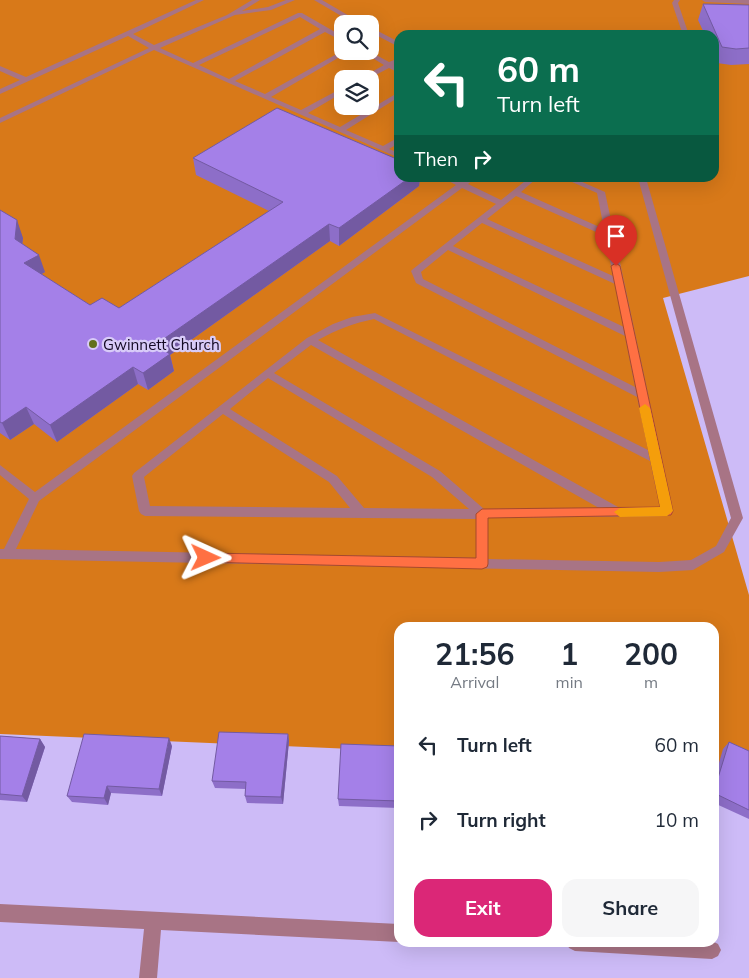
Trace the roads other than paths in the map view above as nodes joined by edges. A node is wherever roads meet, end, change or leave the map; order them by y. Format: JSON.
{"nodes":[{"id":1,"x":201,"y":0,"type":"edge"},
{"id":2,"x":257,"y":0,"type":"edge"},
{"id":3,"x":292,"y":0,"type":"edge"},
{"id":4,"x":317,"y":0,"type":"edge"},
{"id":5,"x":677,"y":0,"type":"edge"},
{"id":6,"x":705,"y":0,"type":"edge"},
{"id":7,"x":749,"y":2,"type":"edge"},
{"id":8,"x":344,"y":15,"type":"edge"},
{"id":9,"x":229,"y":16,"type":"junction"},
{"id":10,"x":325,"y":29,"type":"junction"},
{"id":11,"x":684,"y":30,"type":"edge"},
{"id":12,"x":127,"y":33,"type":"junction"},
{"id":13,"x":334,"y":34,"type":"edge"},
{"id":14,"x":379,"y":34,"type":"edge"},
{"id":15,"x":394,"y":42,"type":"edge"},
{"id":16,"x":154,"y":48,"type":"junction"},
{"id":17,"x":334,"y":59,"type":"edge"},
{"id":18,"x":379,"y":59,"type":"edge"},
{"id":19,"x":394,"y":62,"type":"edge"},
{"id":20,"x":387,"y":64,"type":"junction"},
{"id":21,"x":194,"y":65,"type":"junction"},
{"id":22,"x":0,"y":68,"type":"edge"},
{"id":23,"x":394,"y":68,"type":"edge"},
{"id":24,"x":377,"y":70,"type":"edge"},
{"id":25,"x":26,"y":80,"type":"junction"},
{"id":26,"x":230,"y":81,"type":"junction"},
{"id":27,"x":0,"y":92,"type":"edge"},
{"id":28,"x":334,"y":95,"type":"edge"},
{"id":29,"x":265,"y":97,"type":"junction"},
{"id":30,"x":394,"y":97,"type":"edge"},
{"id":31,"x":302,"y":113,"type":"junction"},
{"id":32,"x":0,"y":121,"type":"edge"},
{"id":33,"x":340,"y":130,"type":"junction"},
{"id":34,"x":394,"y":141,"type":"edge"},
{"id":35,"x":383,"y":149,"type":"junction"},
{"id":36,"x":394,"y":154,"type":"edge"},
{"id":37,"x":457,"y":182,"type":"edge"},
{"id":38,"x":465,"y":182,"type":"edge"},
{"id":39,"x":528,"y":182,"type":"edge"},
{"id":40,"x":577,"y":182,"type":"edge"},
{"id":41,"x":643,"y":182,"type":"edge"},
{"id":42,"x":462,"y":184,"type":"junction"},
{"id":43,"x":515,"y":192,"type":"junction"},
{"id":44,"x":501,"y":203,"type":"junction"},
{"id":45,"x":482,"y":219,"type":"junction"},
{"id":46,"x":609,"y":234,"type":"junction"},
{"id":47,"x":447,"y":246,"type":"junction"},
{"id":48,"x":619,"y":282,"type":"junction"},
{"id":49,"x":630,"y":334,"type":"junction"},
{"id":50,"x":310,"y":340,"type":"junction"},
{"id":51,"x":267,"y":373,"type":"junction"},
{"id":52,"x":642,"y":395,"type":"junction"},
{"id":53,"x":223,"y":408,"type":"junction"},
{"id":54,"x":655,"y":460,"type":"junction"},
{"id":55,"x":0,"y":469,"type":"edge"},
{"id":56,"x":35,"y":498,"type":"junction"},
{"id":57,"x":617,"y":512,"type":"junction"},
{"id":58,"x":361,"y":513,"type":"junction"},
{"id":59,"x":482,"y":514,"type":"junction"},
{"id":60,"x":4,"y":554,"type":"edge"},
{"id":61,"x":482,"y":564,"type":"junction"},
{"id":62,"x":0,"y":913,"type":"edge"},
{"id":63,"x":153,"y":920,"type":"junction"},
{"id":64,"x":394,"y":933,"type":"edge"},
{"id":65,"x":661,"y":947,"type":"edge"},
{"id":66,"x":712,"y":950,"type":"dead end"},
{"id":67,"x":148,"y":978,"type":"edge"}],
"edges":[{"from":1,"to":12,"type":"lane"},
{"from":2,"to":9,"type":"lane"},
{"from":3,"to":9,"type":"lane"},
{"from":4,"to":8,"type":"lane"},
{"from":5,"to":11,"type":"lane"},
{"from":6,"to":7,"type":"lane"},
{"from":9,"to":16,"type":"lane"},
{"from":10,"to":13,"type":"lane"},
{"from":10,"to":21,"type":"lane"},
{"from":10,"to":26,"type":"lane"},
{"from":12,"to":16,"type":"lane"},
{"from":12,"to":25,"type":"lane"},
{"from":14,"to":15,"type":"lane"},
{"from":16,"to":21,"type":"lane"},
{"from":16,"to":32,"type":"lane"},
{"from":17,"to":29,"type":"lane"},
{"from":18,"to":20,"type":"lane"},
{"from":19,"to":20,"type":"lane"},
{"from":20,"to":23,"type":"lane"},
{"from":20,"to":24,"type":"lane"},
{"from":21,"to":26,"type":"lane"},
{"from":22,"to":25,"type":"lane"},
{"from":25,"to":27,"type":"lane"},
{"from":26,"to":29,"type":"lane"},
{"from":28,"to":31,"type":"lane"},
{"from":29,"to":31,"type":"lane"},
{"from":30,"to":33,"type":"lane"},
{"from":31,"to":33,"type":"lane"},
{"from":33,"to":35,"type":"lane"},
{"from":34,"to":35,"type":"lane"},
{"from":35,"to":36,"type":"lane"},
{"from":37,"to":42,"type":"lane"},
{"from":38,"to":42,"type":"lane"},
{"from":39,"to":43,"type":"lane"},
{"from":40,"to":46,"type":"lane"},
{"from":41,"to":61,"type":"lane"},
{"from":42,"to":44,"type":"lane"},
{"from":42,"to":56,"type":"lane"},
{"from":43,"to":44,"type":"lane"},
{"from":43,"to":46,"type":"lane"},
{"from":44,"to":45,"type":"lane"},
{"from":45,"to":47,"type":"lane"},
{"from":45,"to":48,"type":"lane"},
{"from":46,"to":48,"type":"lane"},
{"from":47,"to":49,"type":"lane"},
{"from":47,"to":52,"type":"lane"},
{"from":48,"to":49,"type":"lane"},
{"from":49,"to":52,"type":"lane"},
{"from":50,"to":51,"type":"lane"},
{"from":50,"to":54,"type":"lane"},
{"from":50,"to":57,"type":"lane"},
{"from":51,"to":53,"type":"lane"},
{"from":51,"to":59,"type":"lane"},
{"from":52,"to":54,"type":"lane"},
{"from":53,"to":58,"type":"lane"},
{"from":53,"to":58,"type":"lane"},
{"from":54,"to":57,"type":"lane"},
{"from":55,"to":56,"type":"lane"},
{"from":56,"to":60,"type":"lane"},
{"from":57,"to":59,"type":"lane"},
{"from":58,"to":59,"type":"lane"},
{"from":59,"to":61,"type":"lane"},
{"from":60,"to":61,"type":"lane"},
{"from":62,"to":63,"type":"street"},
{"from":63,"to":64,"type":"street"},
{"from":63,"to":67,"type":"street"},
{"from":65,"to":66,"type":"street"}]}
